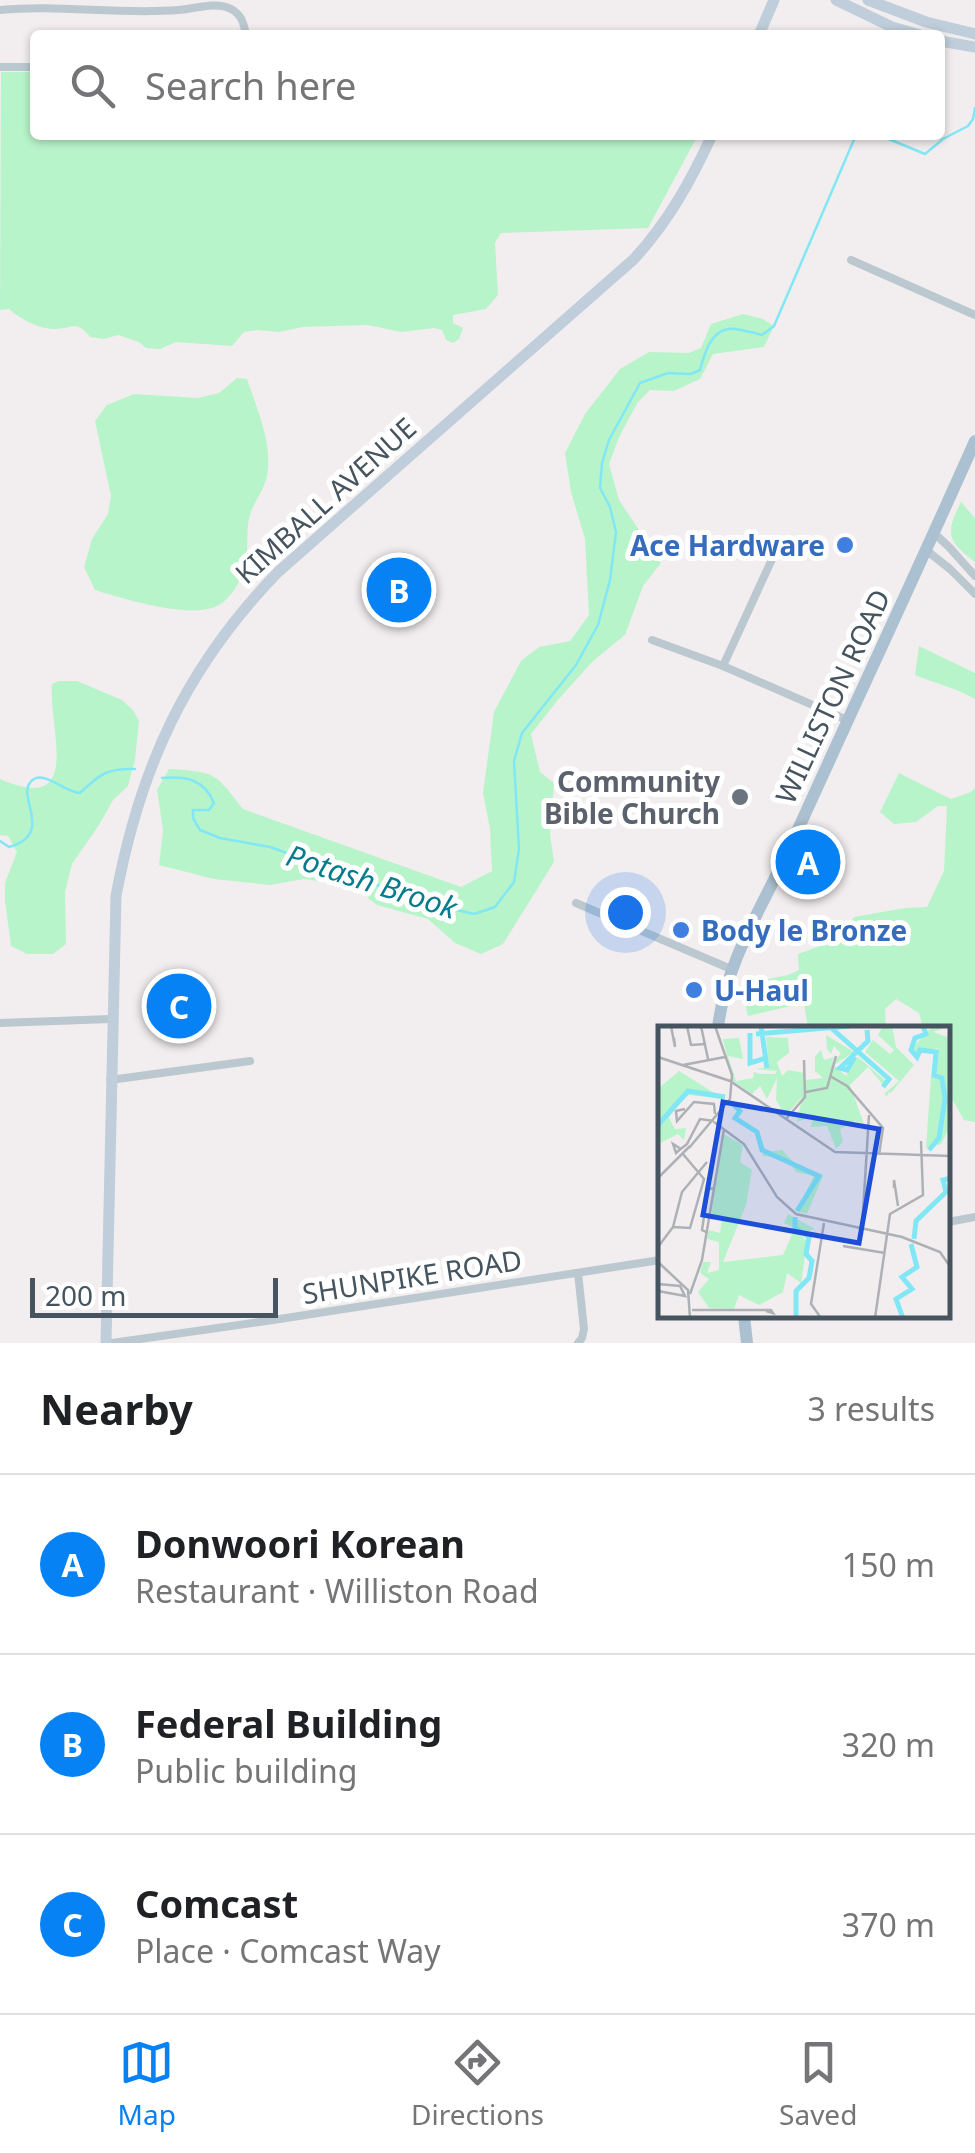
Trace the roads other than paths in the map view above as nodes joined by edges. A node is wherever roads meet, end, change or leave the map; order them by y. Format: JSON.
{"nodes":[{"id":1,"x":774,"y":0,"type":"edge"},
{"id":2,"x":836,"y":0,"type":"edge"},
{"id":3,"x":868,"y":0,"type":"edge"},
{"id":4,"x":0,"y":10,"type":"edge"},
{"id":5,"x":245,"y":30,"type":"edge"},
{"id":6,"x":760,"y":30,"type":"edge"},
{"id":7,"x":902,"y":30,"type":"edge"},
{"id":8,"x":975,"y":34,"type":"edge"},
{"id":9,"x":945,"y":42,"type":"edge"},
{"id":10,"x":975,"y":47,"type":"edge"},
{"id":11,"x":0,"y":67,"type":"edge"},
{"id":12,"x":30,"y":67,"type":"edge"},
{"id":13,"x":709,"y":140,"type":"edge"},
{"id":14,"x":850,"y":260,"type":"dead end"},
{"id":15,"x":975,"y":315,"type":"edge"},
{"id":16,"x":975,"y":441,"type":"edge"},
{"id":17,"x":934,"y":534,"type":"junction"},
{"id":18,"x":778,"y":544,"type":"dead end"},
{"id":19,"x":926,"y":550,"type":"junction"},
{"id":20,"x":975,"y":576,"type":"edge"},
{"id":21,"x":975,"y":594,"type":"edge"},
{"id":22,"x":652,"y":640,"type":"dead end"},
{"id":23,"x":723,"y":666,"type":"junction"},
{"id":24,"x":847,"y":720,"type":"junction"},
{"id":25,"x":576,"y":903,"type":"dead end"},
{"id":26,"x":730,"y":969,"type":"junction"},
{"id":27,"x":111,"y":1018,"type":"junction"},
{"id":28,"x":0,"y":1023,"type":"edge"},
{"id":29,"x":718,"y":1026,"type":"edge"},
{"id":30,"x":250,"y":1061,"type":"dead end"},
{"id":31,"x":110,"y":1080,"type":"junction"},
{"id":32,"x":975,"y":1218,"type":"edge"},
{"id":33,"x":950,"y":1222,"type":"edge"},
{"id":34,"x":658,"y":1260,"type":"edge"},
{"id":35,"x":578,"y":1273,"type":"junction"},
{"id":36,"x":744,"y":1318,"type":"edge"},
{"id":37,"x":109,"y":1343,"type":"edge"},
{"id":38,"x":578,"y":1343,"type":"edge"},
{"id":39,"x":747,"y":1343,"type":"edge"}],
"edges":[{"from":1,"to":6,"type":"main road"},
{"from":2,"to":7,"type":"main road"},
{"from":3,"to":8,"type":"main road"},
{"from":4,"to":5,"type":"street"},
{"from":9,"to":10,"type":"main road"},
{"from":11,"to":12,"type":"street"},
{"from":13,"to":27,"type":"main road","name":"KIMBALL AVENUE"},
{"from":14,"to":15,"type":"street"},
{"from":16,"to":17,"type":"main road","name":"WILLISTON ROAD"},
{"from":17,"to":19,"type":"main road","name":"WILLISTON ROAD"},
{"from":17,"to":20,"type":"street"},
{"from":18,"to":23,"type":"street"},
{"from":19,"to":21,"type":"street"},
{"from":19,"to":24,"type":"main road","name":"WILLISTON ROAD"},
{"from":22,"to":23,"type":"street"},
{"from":23,"to":24,"type":"street"},
{"from":24,"to":26,"type":"main road","name":"WILLISTON ROAD"},
{"from":25,"to":26,"type":"street"},
{"from":26,"to":29,"type":"main road","name":"WILLISTON ROAD"},
{"from":27,"to":28,"type":"street"},
{"from":27,"to":31,"type":"main road","name":"KIMBALL AVENUE"},
{"from":30,"to":31,"type":"street"},
{"from":31,"to":37,"type":"main road","name":"KIMBALL AVENUE"},
{"from":32,"to":33,"type":"street"},
{"from":34,"to":35,"type":"street","name":"SHUNPIKE ROAD"},
{"from":35,"to":37,"type":"street","name":"SHUNPIKE ROAD"},
{"from":35,"to":38,"type":"street"},
{"from":36,"to":39,"type":"main road"}]}
